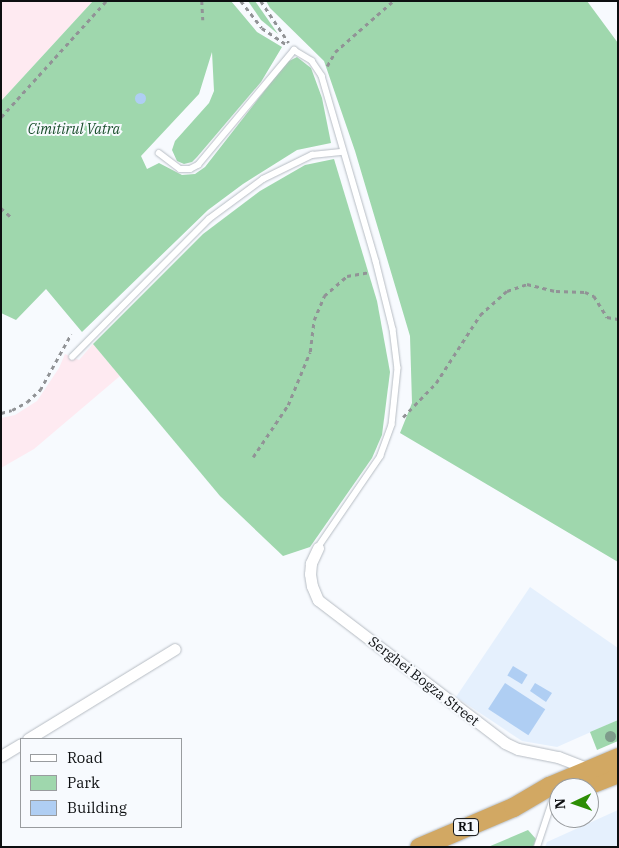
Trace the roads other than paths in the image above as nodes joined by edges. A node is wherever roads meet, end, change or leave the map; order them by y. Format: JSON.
{"nodes":[{"id":1,"x":343,"y":152,"type":"junction"},
{"id":2,"x":159,"y":153,"type":"dead end"},
{"id":3,"x":72,"y":357,"type":"dead end"},
{"id":4,"x":318,"y":548,"type":"joint"},
{"id":5,"x":175,"y":649,"type":"dead end"},
{"id":6,"x":30,"y":738,"type":"edge"},
{"id":7,"x":20,"y":745,"type":"edge"},
{"id":8,"x":1,"y":756,"type":"edge"},
{"id":9,"x":618,"y":757,"type":"edge"},
{"id":10,"x":589,"y":769,"type":"junction"},
{"id":11,"x":618,"y":773,"type":"edge"},
{"id":12,"x":599,"y":780,"type":"edge"},
{"id":13,"x":549,"y":799,"type":"edge"},
{"id":14,"x":513,"y":807,"type":"junction"},
{"id":15,"x":549,"y":816,"type":"edge"},
{"id":16,"x":419,"y":847,"type":"edge"},
{"id":17,"x":537,"y":847,"type":"edge"}],
"edges":[{"from":1,"to":2,"type":"lane"},
{"from":1,"to":3,"type":"lane"},
{"from":1,"to":4,"type":"lane"},
{"from":4,"to":10,"type":"street","name":"Serghei Bogza Street"},
{"from":5,"to":6,"type":"street"},
{"from":7,"to":8,"type":"street"},
{"from":9,"to":10,"type":"highway","number":"R1"},
{"from":10,"to":14,"type":"highway","number":"R1"},
{"from":11,"to":12,"type":"highway"},
{"from":13,"to":14,"type":"highway","number":"R1"},
{"from":14,"to":16,"type":"highway","number":"R1"},
{"from":15,"to":17,"type":"lane"}]}
